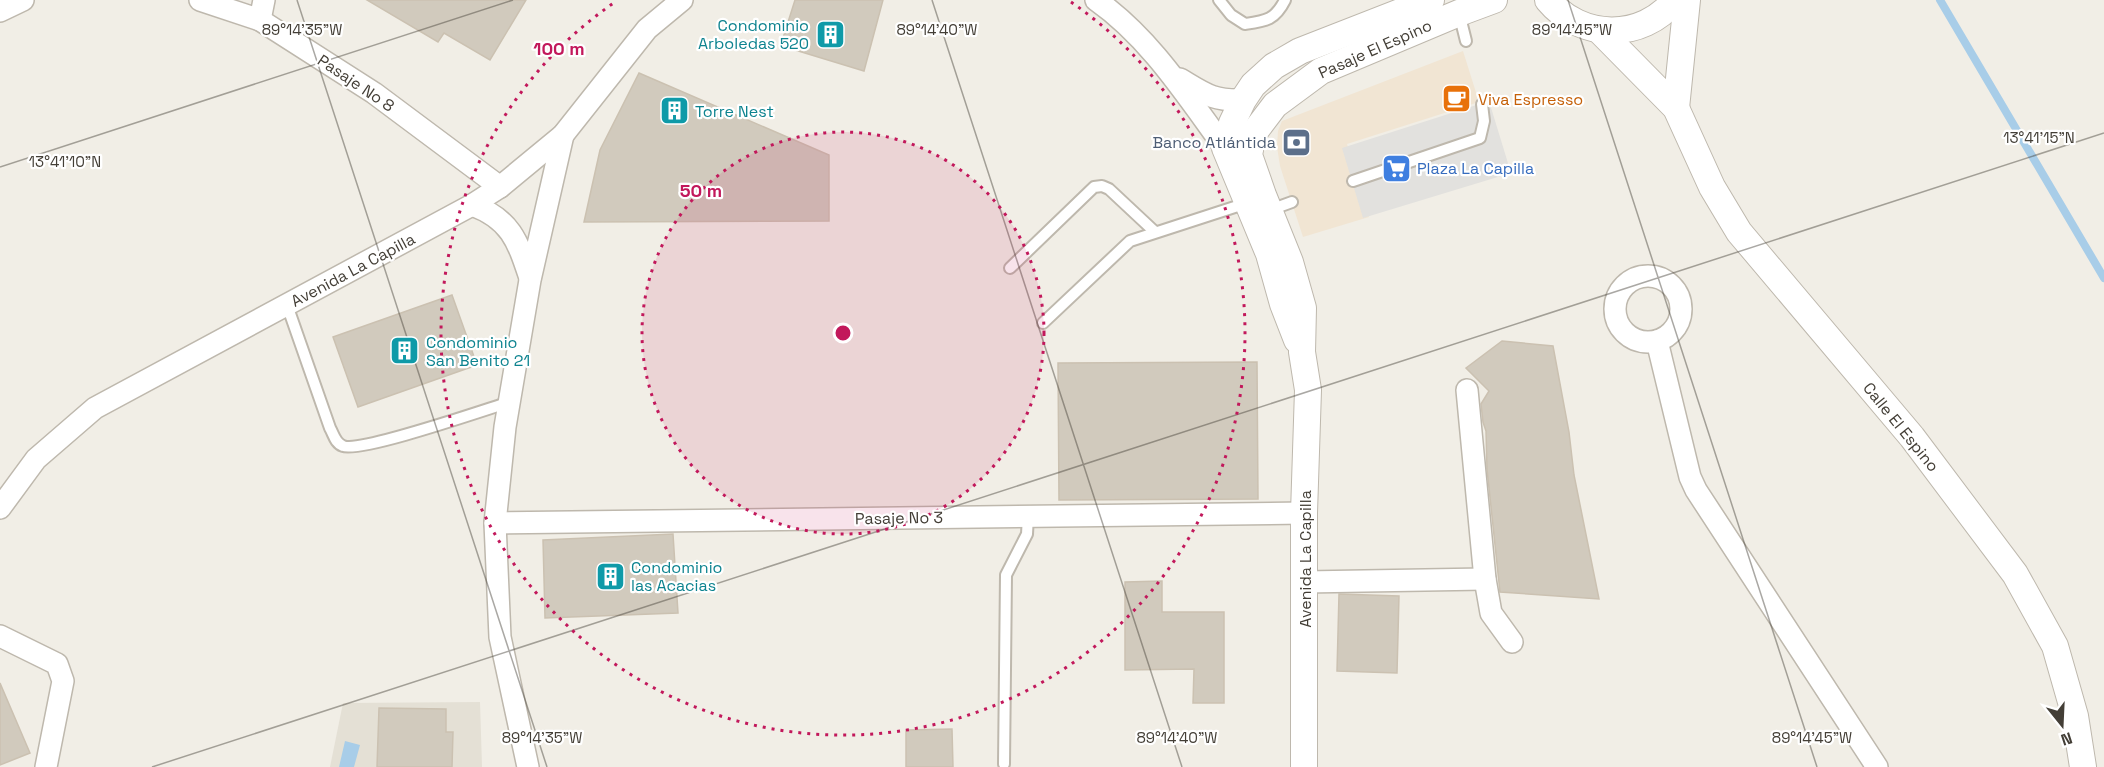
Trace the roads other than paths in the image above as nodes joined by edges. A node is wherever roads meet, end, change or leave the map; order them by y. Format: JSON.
{"nodes":[{"id":1,"x":23,"y":0,"type":"edge"},
{"id":2,"x":200,"y":0,"type":"edge"},
{"id":3,"x":682,"y":0,"type":"edge"},
{"id":4,"x":1097,"y":0,"type":"edge"},
{"id":5,"x":1219,"y":0,"type":"edge"},
{"id":6,"x":1285,"y":0,"type":"edge"},
{"id":7,"x":1431,"y":0,"type":"edge"},
{"id":8,"x":1494,"y":0,"type":"edge"},
{"id":9,"x":1529,"y":0,"type":"edge"},
{"id":10,"x":1548,"y":0,"type":"edge"},
{"id":11,"x":1675,"y":0,"type":"edge"},
{"id":12,"x":1687,"y":0,"type":"edge"},
{"id":13,"x":262,"y":10,"type":"edge"},
{"id":14,"x":0,"y":11,"type":"edge"},
{"id":15,"x":1459,"y":13,"type":"junction"},
{"id":16,"x":1573,"y":21,"type":"junction"},
{"id":17,"x":1599,"y":30,"type":"junction"},
{"id":18,"x":1466,"y":41,"type":"dead end"},
{"id":19,"x":1170,"y":72,"type":"junction"},
{"id":20,"x":1243,"y":100,"type":"junction"},
{"id":21,"x":1482,"y":104,"type":"dead end"},
{"id":22,"x":1676,"y":108,"type":"junction"},
{"id":23,"x":1266,"y":115,"type":"joint"},
{"id":24,"x":562,"y":135,"type":"junction"},
{"id":25,"x":1225,"y":148,"type":"junction"},
{"id":26,"x":1353,"y":181,"type":"dead end"},
{"id":27,"x":500,"y":187,"type":"junction"},
{"id":28,"x":1270,"y":205,"type":"junction"},
{"id":29,"x":472,"y":206,"type":"junction"},
{"id":30,"x":1155,"y":232,"type":"junction"},
{"id":31,"x":1010,"y":268,"type":"dead end"},
{"id":32,"x":530,"y":280,"type":"junction"},
{"id":33,"x":287,"y":305,"type":"junction"},
{"id":34,"x":1043,"y":323,"type":"dead end"},
{"id":35,"x":1657,"y":341,"type":"dead end"},
{"id":36,"x":1467,"y":390,"type":"dead end"},
{"id":37,"x":510,"y":402,"type":"junction"},
{"id":38,"x":0,"y":508,"type":"edge"},
{"id":39,"x":1304,"y":513,"type":"junction"},
{"id":40,"x":1028,"y":516,"type":"junction"},
{"id":41,"x":495,"y":523,"type":"junction"},
{"id":42,"x":1485,"y":579,"type":"junction"},
{"id":43,"x":1304,"y":582,"type":"junction"},
{"id":44,"x":0,"y":636,"type":"edge"},
{"id":45,"x":1512,"y":642,"type":"dead end"},
{"id":46,"x":1004,"y":764,"type":"dead end"},
{"id":47,"x":46,"y":767,"type":"edge"},
{"id":48,"x":528,"y":767,"type":"edge"},
{"id":49,"x":1304,"y":767,"type":"edge"},
{"id":50,"x":1877,"y":767,"type":"edge"},
{"id":51,"x":2083,"y":767,"type":"edge"}],
"edges":[{"from":1,"to":14,"type":"street"},
{"from":2,"to":13,"type":"street","name":"Pasaje No 8"},
{"from":3,"to":24,"type":"street","name":"Avenida La Capilla"},
{"from":4,"to":19,"type":"street","name":"Avenida La Capilla"},
{"from":5,"to":6,"type":"lane"},
{"from":7,"to":20,"type":"street","name":"Pasaje El Espino"},
{"from":8,"to":15,"type":"street","name":"Pasaje El Espino"},
{"from":9,"to":16,"type":"street"},
{"from":10,"to":16,"type":"street"},
{"from":11,"to":17,"type":"street"},
{"from":12,"to":22,"type":"street"},
{"from":13,"to":27,"type":"street","name":"Pasaje No 8"},
{"from":15,"to":18,"type":"lane"},
{"from":15,"to":23,"type":"street","name":"Pasaje El Espino"},
{"from":16,"to":17,"type":"street"},
{"from":17,"to":22,"type":"street","name":"Calle El Espino"},
{"from":19,"to":20,"type":"street","name":"Avenida La Capilla"},
{"from":19,"to":25,"type":"street","name":"Avenida La Capilla"},
{"from":20,"to":25,"type":"street","name":"Pasaje El Espino"},
{"from":21,"to":26,"type":"lane"},
{"from":22,"to":51,"type":"street","name":"Calle El Espino"},
{"from":23,"to":28,"type":"street","name":"Avenida La Capilla"},
{"from":24,"to":27,"type":"street","name":"Avenida La Capilla"},
{"from":24,"to":32,"type":"street"},
{"from":25,"to":28,"type":"street","name":"Avenida La Capilla"},
{"from":27,"to":29,"type":"street","name":"Avenida La Capilla"},
{"from":28,"to":30,"type":"lane"},
{"from":28,"to":39,"type":"street","name":"Avenida La Capilla"},
{"from":29,"to":32,"type":"street"},
{"from":29,"to":33,"type":"street","name":"Avenida La Capilla"},
{"from":30,"to":31,"type":"lane"},
{"from":30,"to":34,"type":"lane"},
{"from":32,"to":37,"type":"street"},
{"from":33,"to":37,"type":"lane"},
{"from":33,"to":38,"type":"street","name":"Avenida La Capilla"},
{"from":35,"to":50,"type":"street"},
{"from":36,"to":42,"type":"street"},
{"from":37,"to":41,"type":"street"},
{"from":39,"to":40,"type":"street","name":"Pasaje No 3"},
{"from":39,"to":43,"type":"street","name":"Avenida La Capilla"},
{"from":40,"to":41,"type":"street","name":"Pasaje No 3"},
{"from":40,"to":46,"type":"lane"},
{"from":41,"to":48,"type":"street"},
{"from":42,"to":43,"type":"street"},
{"from":42,"to":45,"type":"street"},
{"from":43,"to":49,"type":"street","name":"Avenida La Capilla"},
{"from":44,"to":47,"type":"street"}]}
